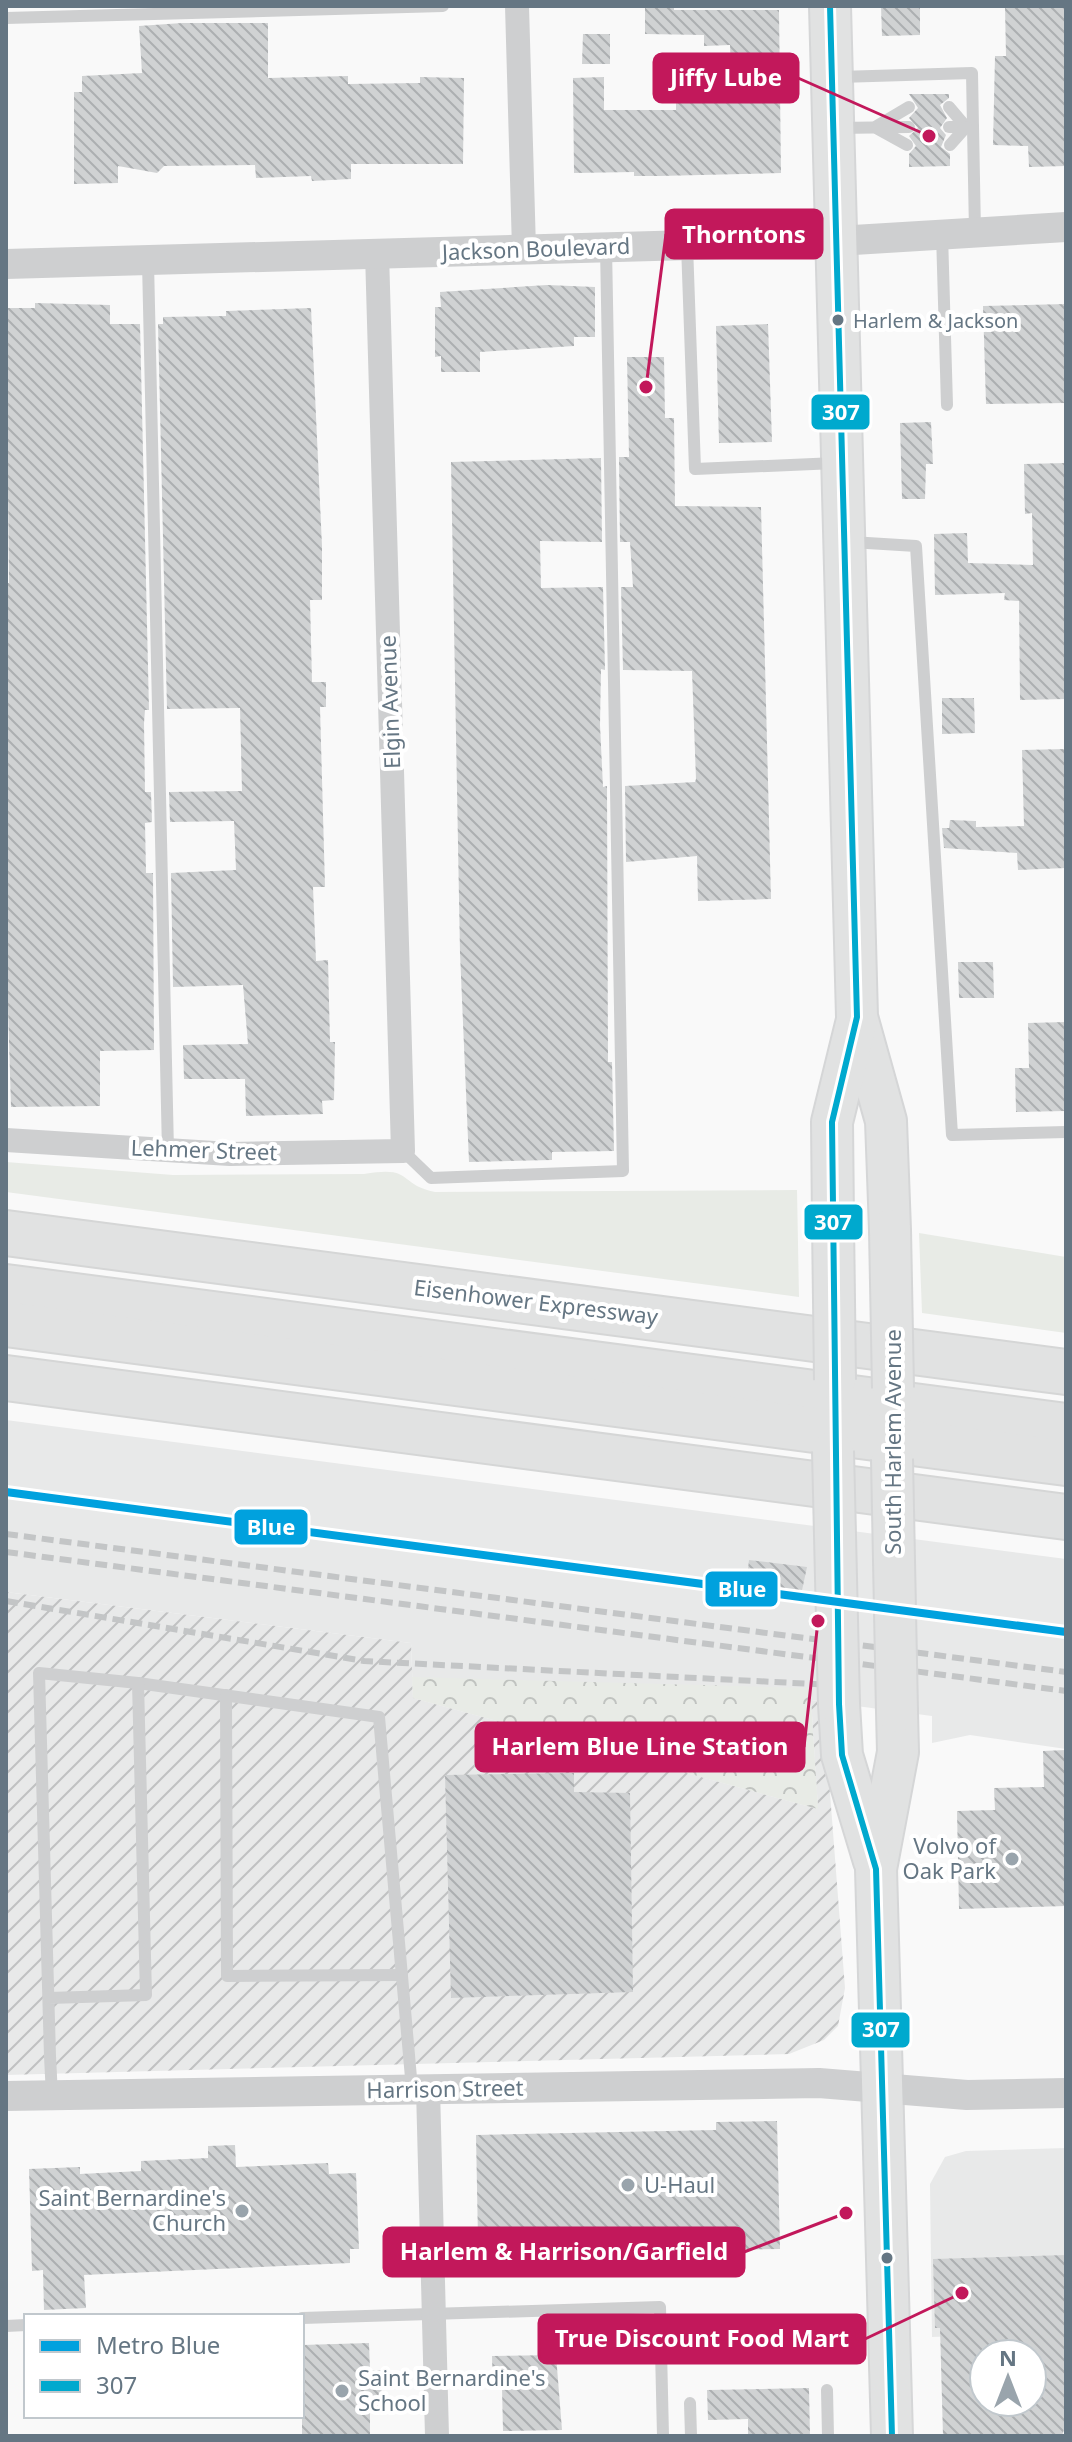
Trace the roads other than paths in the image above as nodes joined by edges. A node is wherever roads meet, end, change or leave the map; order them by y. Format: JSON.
{"nodes":[{"id":1,"x":443,"y":6,"type":"edge"},
{"id":2,"x":517,"y":6,"type":"edge"},
{"id":3,"x":830,"y":6,"type":"edge"},
{"id":4,"x":239,"y":9,"type":"edge"},
{"id":5,"x":6,"y":18,"type":"edge"},
{"id":6,"x":832,"y":77,"type":"junction"},
{"id":7,"x":909,"y":107,"type":"dead end"},
{"id":8,"x":949,"y":107,"type":"dead end"},
{"id":9,"x":909,"y":127,"type":"dead end"},
{"id":10,"x":949,"y":127,"type":"dead end"},
{"id":11,"x":970,"y":127,"type":"junction"},
{"id":12,"x":833,"y":128,"type":"junction"},
{"id":13,"x":875,"y":128,"type":"junction"},
{"id":14,"x":907,"y":145,"type":"dead end"},
{"id":15,"x":950,"y":145,"type":"dead end"},
{"id":16,"x":1066,"y":227,"type":"edge"},
{"id":17,"x":975,"y":232,"type":"junction"},
{"id":18,"x":942,"y":234,"type":"junction"},
{"id":19,"x":837,"y":241,"type":"junction"},
{"id":20,"x":687,"y":245,"type":"junction"},
{"id":21,"x":606,"y":247,"type":"junction"},
{"id":22,"x":524,"y":249,"type":"junction"},
{"id":23,"x":377,"y":253,"type":"junction"},
{"id":24,"x":148,"y":259,"type":"junction"},
{"id":25,"x":6,"y":264,"type":"edge"},
{"id":26,"x":947,"y":405,"type":"dead end"},
{"id":27,"x":843,"y":462,"type":"junction"},
{"id":28,"x":845,"y":541,"type":"junction"},
{"id":29,"x":857,"y":1017,"type":"junction"},
{"id":30,"x":1066,"y":1132,"type":"edge"},
{"id":31,"x":6,"y":1140,"type":"edge"},
{"id":32,"x":168,"y":1151,"type":"junction"},
{"id":33,"x":403,"y":1151,"type":"junction"},
{"id":34,"x":6,"y":1233,"type":"edge"},
{"id":35,"x":6,"y":1287,"type":"edge"},
{"id":36,"x":6,"y":1324,"type":"edge"},
{"id":37,"x":1066,"y":1372,"type":"edge"},
{"id":38,"x":6,"y":1378,"type":"edge"},
{"id":39,"x":834,"y":1415,"type":"junction"},
{"id":40,"x":892,"y":1423,"type":"junction"},
{"id":41,"x":1066,"y":1426,"type":"edge"},
{"id":42,"x":1066,"y":1463,"type":"edge"},
{"id":43,"x":1066,"y":1517,"type":"edge"},
{"id":44,"x":138,"y":1683,"type":"junction"},
{"id":45,"x":226,"y":1695,"type":"junction"},
{"id":46,"x":876,"y":1869,"type":"junction"},
{"id":47,"x":402,"y":1975,"type":"junction"},
{"id":48,"x":49,"y":1998,"type":"junction"},
{"id":49,"x":420,"y":2090,"type":"junction"},
{"id":50,"x":883,"y":2090,"type":"junction"},
{"id":51,"x":1066,"y":2093,"type":"edge"},
{"id":52,"x":6,"y":2096,"type":"edge"},
{"id":53,"x":52,"y":2096,"type":"junction"},
{"id":54,"x":434,"y":2314,"type":"junction"},
{"id":55,"x":304,"y":2318,"type":"edge"},
{"id":56,"x":827,"y":2390,"type":"dead end"},
{"id":57,"x":690,"y":2403,"type":"dead end"},
{"id":58,"x":437,"y":2436,"type":"edge"},
{"id":59,"x":663,"y":2436,"type":"edge"},
{"id":60,"x":691,"y":2436,"type":"edge"},
{"id":61,"x":828,"y":2436,"type":"edge"},
{"id":62,"x":892,"y":2436,"type":"edge"}],
"edges":[{"from":1,"to":4,"type":"lane"},
{"from":2,"to":22,"type":"street"},
{"from":3,"to":6,"type":"main road","name":"South Harlem Avenue"},
{"from":4,"to":5,"type":"lane"},
{"from":6,"to":11,"type":"lane"},
{"from":6,"to":12,"type":"main road","name":"South Harlem Avenue"},
{"from":7,"to":13,"type":"lane"},
{"from":8,"to":11,"type":"lane"},
{"from":9,"to":13,"type":"lane"},
{"from":10,"to":11,"type":"lane"},
{"from":11,"to":15,"type":"lane"},
{"from":11,"to":17,"type":"lane"},
{"from":12,"to":13,"type":"lane"},
{"from":12,"to":19,"type":"main road","name":"South Harlem Avenue"},
{"from":13,"to":14,"type":"lane"},
{"from":16,"to":17,"type":"street","name":"Jackson Boulevard"},
{"from":17,"to":18,"type":"street","name":"Jackson Boulevard"},
{"from":18,"to":19,"type":"street","name":"Jackson Boulevard"},
{"from":18,"to":26,"type":"lane"},
{"from":19,"to":20,"type":"street","name":"Jackson Boulevard"},
{"from":19,"to":27,"type":"main road","name":"South Harlem Avenue"},
{"from":20,"to":21,"type":"street","name":"Jackson Boulevard"},
{"from":20,"to":27,"type":"lane"},
{"from":21,"to":22,"type":"street","name":"Jackson Boulevard"},
{"from":21,"to":33,"type":"lane"},
{"from":22,"to":23,"type":"street","name":"Jackson Boulevard"},
{"from":23,"to":24,"type":"street","name":"Jackson Boulevard"},
{"from":23,"to":33,"type":"street","name":"Elgin Avenue"},
{"from":24,"to":25,"type":"street","name":"Jackson Boulevard"},
{"from":24,"to":32,"type":"lane"},
{"from":27,"to":28,"type":"main road","name":"South Harlem Avenue"},
{"from":28,"to":29,"type":"main road","name":"South Harlem Avenue"},
{"from":28,"to":30,"type":"lane"},
{"from":29,"to":39,"type":"main road","name":"South Harlem Avenue","bridge":true},
{"from":29,"to":40,"type":"main road","name":"South Harlem Avenue","bridge":true},
{"from":31,"to":32,"type":"street","name":"Lehmer Street"},
{"from":32,"to":33,"type":"street","name":"Lehmer Street"},
{"from":34,"to":37,"type":"highway","name":"Eisenhower Expressway"},
{"from":35,"to":39,"type":"highway"},
{"from":36,"to":39,"type":"highway"},
{"from":38,"to":43,"type":"highway"},
{"from":39,"to":40,"type":"highway"},
{"from":39,"to":46,"type":"main road","name":"South Harlem Avenue","bridge":true},
{"from":40,"to":41,"type":"highway"},
{"from":40,"to":42,"type":"highway"},
{"from":40,"to":46,"type":"main road","name":"South Harlem Avenue","bridge":true},
{"from":44,"to":45,"type":"lane"},
{"from":44,"to":48,"type":"lane"},
{"from":44,"to":48,"type":"lane"},
{"from":45,"to":47,"type":"lane"},
{"from":45,"to":47,"type":"lane"},
{"from":46,"to":50,"type":"main road","name":"South Harlem Avenue"},
{"from":47,"to":49,"type":"lane"},
{"from":48,"to":53,"type":"lane"},
{"from":49,"to":50,"type":"street","name":"Harrison Street"},
{"from":49,"to":53,"type":"street","name":"Harrison Street"},
{"from":49,"to":54,"type":"street"},
{"from":50,"to":51,"type":"street","name":"Harrison Street"},
{"from":50,"to":62,"type":"main road","name":"South Harlem Avenue"},
{"from":52,"to":53,"type":"street","name":"Harrison Street"},
{"from":54,"to":55,"type":"lane"},
{"from":54,"to":58,"type":"street"},
{"from":54,"to":59,"type":"lane"},
{"from":56,"to":61,"type":"lane"},
{"from":57,"to":60,"type":"lane"}]}
